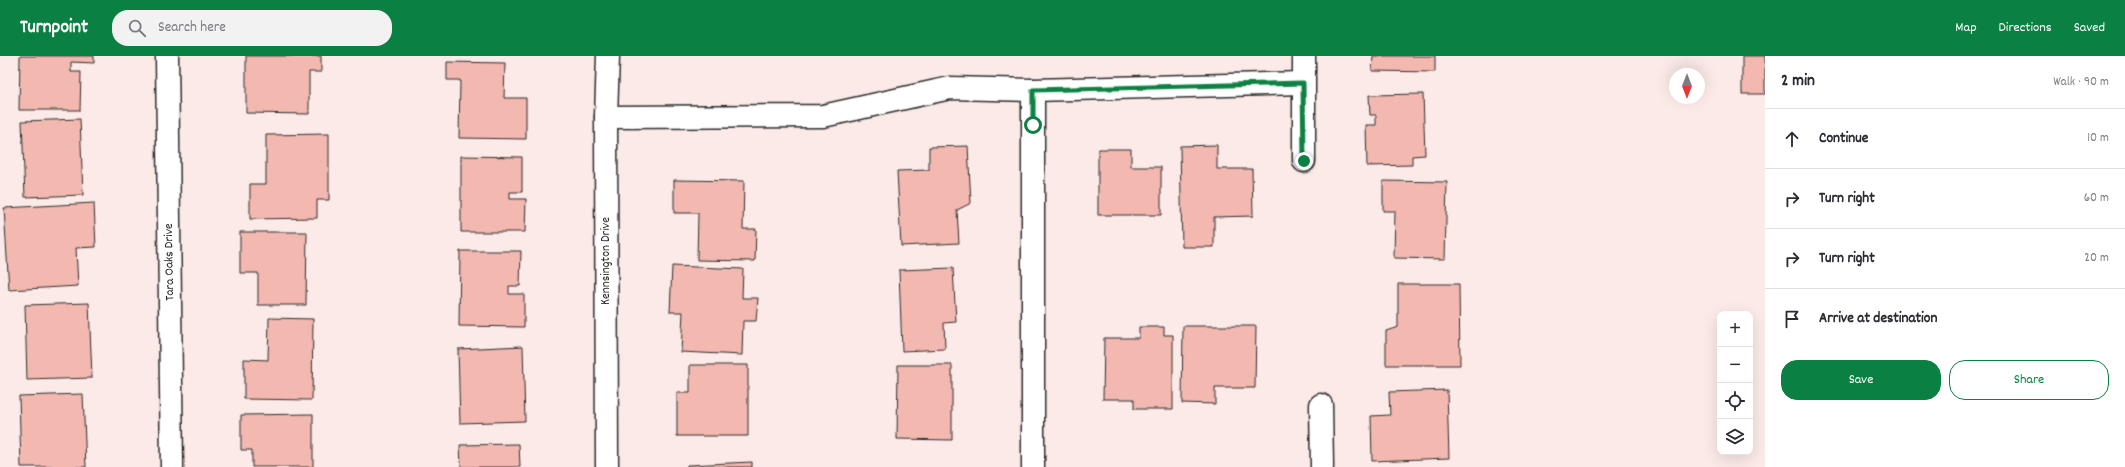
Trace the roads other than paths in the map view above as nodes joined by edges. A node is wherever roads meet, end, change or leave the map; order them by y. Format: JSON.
{"nodes":[{"id":1,"x":167,"y":56,"type":"edge"},
{"id":2,"x":608,"y":56,"type":"edge"},
{"id":3,"x":1304,"y":56,"type":"edge"},
{"id":4,"x":1303,"y":83,"type":"junction"},
{"id":5,"x":1033,"y":90,"type":"junction"},
{"id":6,"x":606,"y":117,"type":"junction"},
{"id":7,"x":1304,"y":161,"type":"dead end"},
{"id":8,"x":1321,"y":405,"type":"dead end"},
{"id":9,"x":172,"y":467,"type":"edge"},
{"id":10,"x":607,"y":467,"type":"edge"},
{"id":11,"x":1034,"y":467,"type":"edge"},
{"id":12,"x":1322,"y":467,"type":"edge"}],
"edges":[{"from":1,"to":9,"type":"street","name":"Tara Oaks Drive"},
{"from":2,"to":6,"type":"street","name":"Kennsington Drive"},
{"from":3,"to":4,"type":"street"},
{"from":4,"to":5,"type":"street"},
{"from":4,"to":7,"type":"street"},
{"from":5,"to":6,"type":"street"},
{"from":5,"to":11,"type":"street"},
{"from":6,"to":10,"type":"street","name":"Kennsington Drive"},
{"from":8,"to":12,"type":"street"}]}
